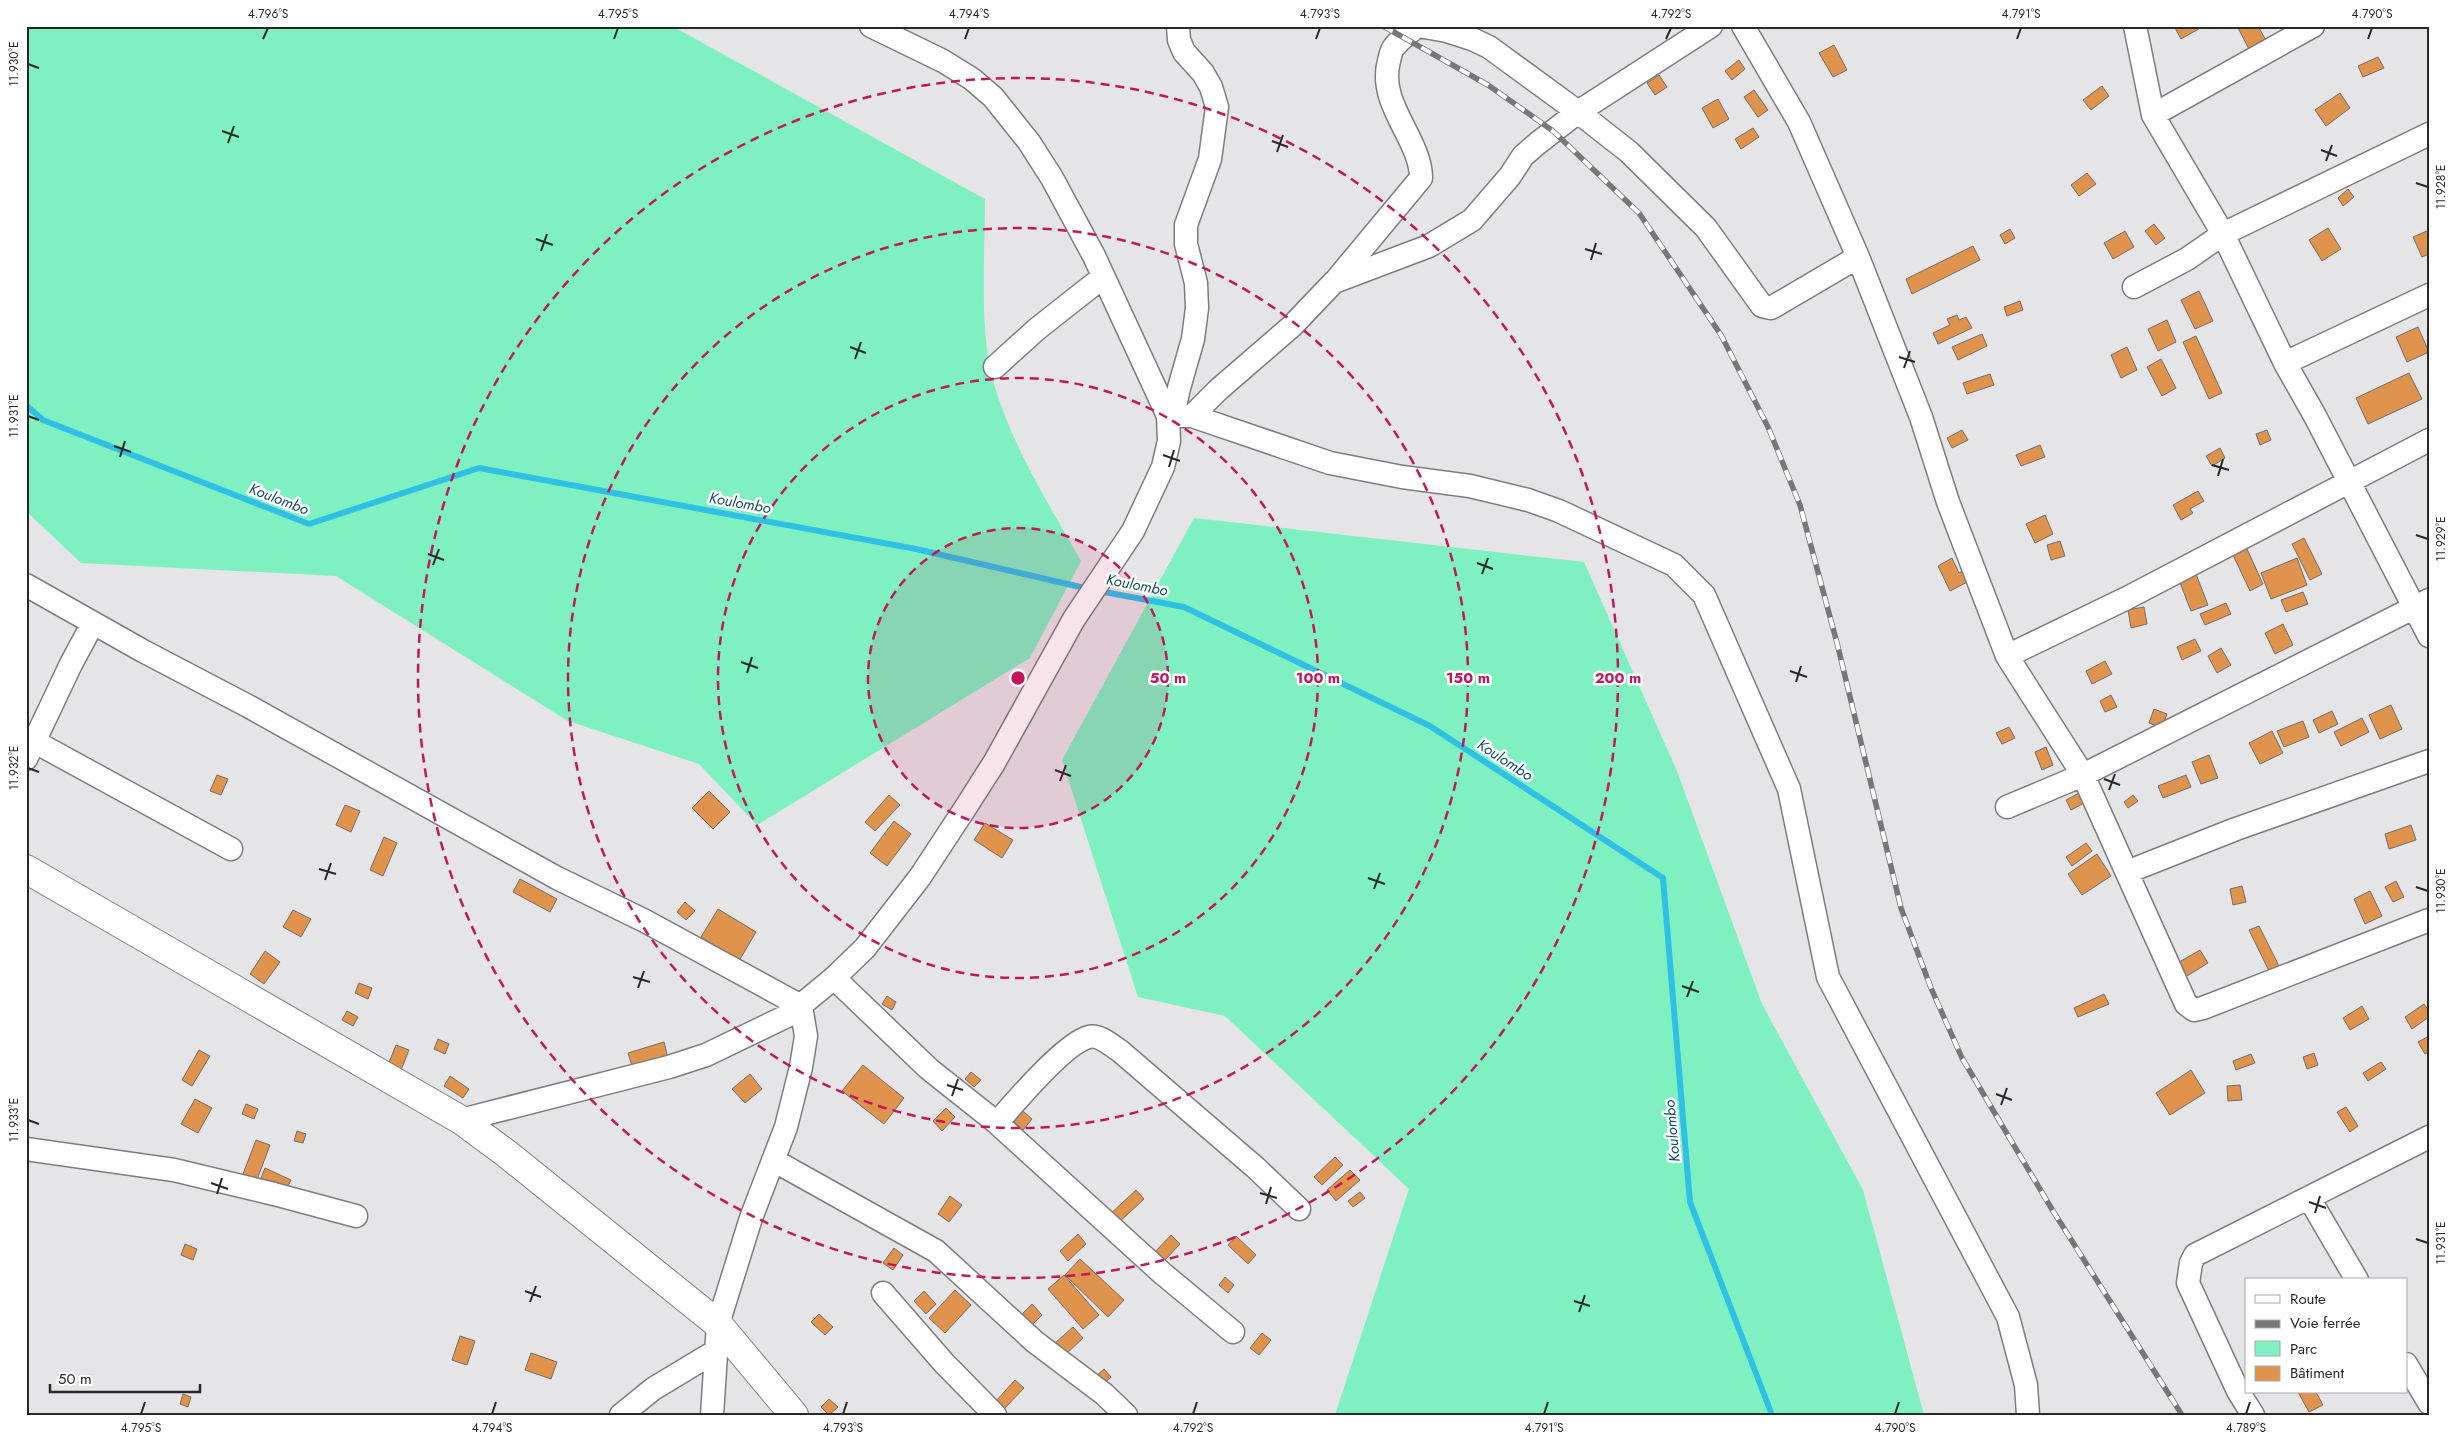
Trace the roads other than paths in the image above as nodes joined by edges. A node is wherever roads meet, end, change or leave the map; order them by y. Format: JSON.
{"nodes":[{"id":1,"x":870,"y":26,"type":"edge"},
{"id":2,"x":1178,"y":26,"type":"edge"},
{"id":3,"x":1418,"y":26,"type":"edge"},
{"id":4,"x":1711,"y":26,"type":"edge"},
{"id":5,"x":1743,"y":26,"type":"edge"},
{"id":6,"x":2135,"y":26,"type":"edge"},
{"id":7,"x":2313,"y":26,"type":"edge"},
{"id":8,"x":1578,"y":112,"type":"junction"},
{"id":9,"x":2153,"y":115,"type":"junction"},
{"id":10,"x":2429,"y":134,"type":"edge"},
{"id":11,"x":2222,"y":234,"type":"junction"},
{"id":12,"x":1858,"y":257,"type":"junction"},
{"id":13,"x":1103,"y":277,"type":"junction"},
{"id":14,"x":1334,"y":282,"type":"junction"},
{"id":15,"x":2134,"y":288,"type":"dead end"},
{"id":16,"x":2429,"y":294,"type":"edge"},
{"id":17,"x":2285,"y":363,"type":"junction"},
{"id":18,"x":995,"y":366,"type":"dead end"},
{"id":19,"x":1178,"y":416,"type":"junction"},
{"id":20,"x":2429,"y":440,"type":"edge"},
{"id":21,"x":2348,"y":482,"type":"junction"},
{"id":22,"x":26,"y":585,"type":"edge"},
{"id":23,"x":2421,"y":604,"type":"edge"},
{"id":24,"x":93,"y":623,"type":"junction"},
{"id":25,"x":2429,"y":636,"type":"edge"},
{"id":26,"x":2007,"y":656,"type":"junction"},
{"id":27,"x":29,"y":745,"type":"edge"},
{"id":28,"x":2429,"y":761,"type":"edge"},
{"id":29,"x":2083,"y":774,"type":"junction"},
{"id":30,"x":2007,"y":807,"type":"dead end"},
{"id":31,"x":231,"y":849,"type":"dead end"},
{"id":32,"x":26,"y":869,"type":"edge"},
{"id":33,"x":2127,"y":872,"type":"junction"},
{"id":34,"x":2429,"y":920,"type":"edge"},
{"id":35,"x":834,"y":978,"type":"junction"},
{"id":36,"x":801,"y":1006,"type":"junction"},
{"id":37,"x":460,"y":1120,"type":"junction"},
{"id":38,"x":997,"y":1123,"type":"junction"},
{"id":39,"x":2429,"y":1137,"type":"edge"},
{"id":40,"x":26,"y":1149,"type":"edge"},
{"id":41,"x":773,"y":1160,"type":"junction"},
{"id":42,"x":2308,"y":1198,"type":"junction"},
{"id":43,"x":1299,"y":1209,"type":"dead end"},
{"id":44,"x":356,"y":1216,"type":"dead end"},
{"id":45,"x":2355,"y":1278,"type":"edge"},
{"id":46,"x":883,"y":1294,"type":"dead end"},
{"id":47,"x":718,"y":1324,"type":"junction"},
{"id":48,"x":1233,"y":1332,"type":"dead end"},
{"id":49,"x":716,"y":1352,"type":"junction"},
{"id":50,"x":2408,"y":1367,"type":"edge"},
{"id":51,"x":2429,"y":1402,"type":"edge"},
{"id":52,"x":621,"y":1415,"type":"edge"},
{"id":53,"x":712,"y":1415,"type":"edge"},
{"id":54,"x":794,"y":1415,"type":"edge"},
{"id":55,"x":995,"y":1415,"type":"edge"},
{"id":56,"x":1126,"y":1415,"type":"edge"},
{"id":57,"x":2028,"y":1415,"type":"edge"},
{"id":58,"x":2253,"y":1415,"type":"edge"}],
"edges":[{"from":1,"to":13,"type":"street"},
{"from":2,"to":19,"type":"street"},
{"from":3,"to":8,"type":"street"},
{"from":3,"to":14,"type":"street"},
{"from":4,"to":8,"type":"street"},
{"from":5,"to":12,"type":"street"},
{"from":6,"to":9,"type":"street"},
{"from":7,"to":9,"type":"street"},
{"from":8,"to":12,"type":"street"},
{"from":8,"to":14,"type":"street"},
{"from":9,"to":11,"type":"street"},
{"from":10,"to":11,"type":"street"},
{"from":11,"to":15,"type":"street"},
{"from":11,"to":17,"type":"street"},
{"from":12,"to":26,"type":"street"},
{"from":13,"to":18,"type":"street"},
{"from":13,"to":19,"type":"street"},
{"from":14,"to":19,"type":"street"},
{"from":16,"to":17,"type":"street"},
{"from":17,"to":21,"type":"street"},
{"from":19,"to":35,"type":"street"},
{"from":19,"to":57,"type":"street"},
{"from":20,"to":21,"type":"street"},
{"from":21,"to":23,"type":"street"},
{"from":21,"to":26,"type":"street"},
{"from":22,"to":24,"type":"street"},
{"from":23,"to":25,"type":"street"},
{"from":23,"to":29,"type":"street"},
{"from":24,"to":27,"type":"street"},
{"from":24,"to":36,"type":"street"},
{"from":26,"to":29,"type":"street"},
{"from":27,"to":31,"type":"street"},
{"from":28,"to":33,"type":"street"},
{"from":29,"to":30,"type":"street"},
{"from":29,"to":33,"type":"street"},
{"from":32,"to":37,"type":"street"},
{"from":33,"to":34,"type":"street"},
{"from":35,"to":36,"type":"street"},
{"from":35,"to":38,"type":"street"},
{"from":36,"to":37,"type":"street"},
{"from":36,"to":41,"type":"street"},
{"from":37,"to":47,"type":"street"},
{"from":38,"to":43,"type":"street"},
{"from":38,"to":48,"type":"street"},
{"from":39,"to":42,"type":"street"},
{"from":40,"to":44,"type":"street"},
{"from":41,"to":47,"type":"street"},
{"from":41,"to":56,"type":"street"},
{"from":42,"to":45,"type":"street"},
{"from":42,"to":58,"type":"street"},
{"from":46,"to":55,"type":"street"},
{"from":47,"to":49,"type":"street"},
{"from":47,"to":54,"type":"street"},
{"from":49,"to":52,"type":"street"},
{"from":49,"to":53,"type":"street"},
{"from":50,"to":51,"type":"street"}]}
